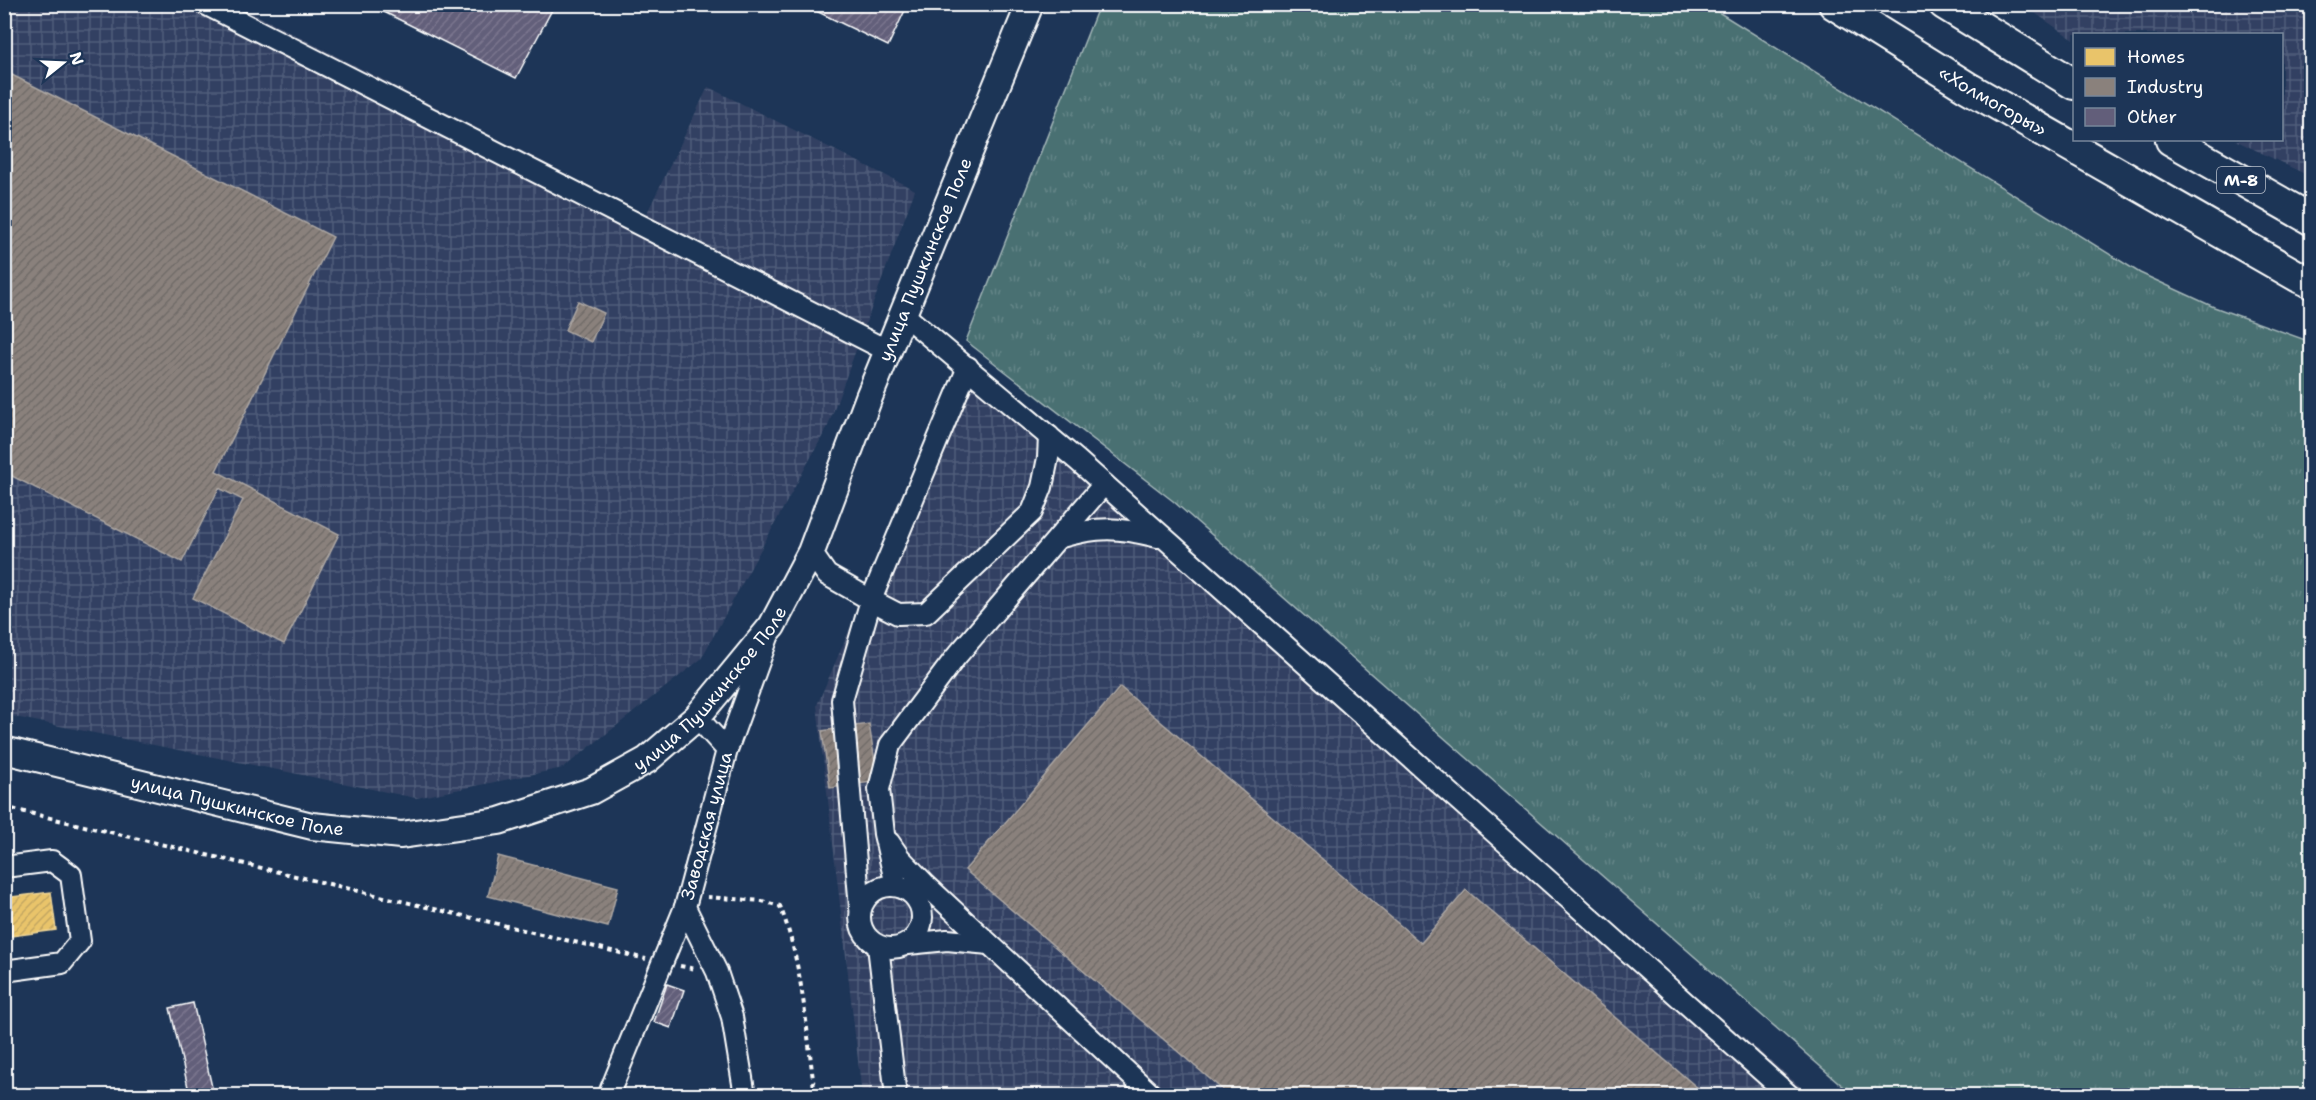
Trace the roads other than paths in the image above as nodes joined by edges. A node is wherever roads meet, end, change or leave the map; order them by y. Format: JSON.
{"nodes":[{"id":1,"x":205,"y":4,"type":"edge"},
{"id":2,"x":1030,"y":4,"type":"edge"},
{"id":3,"x":1834,"y":4,"type":"edge"},
{"id":4,"x":1944,"y":4,"type":"edge"},
{"id":5,"x":2073,"y":83,"type":"edge"},
{"id":6,"x":2173,"y":141,"type":"edge"},
{"id":7,"x":2312,"y":220,"type":"edge"},
{"id":8,"x":2312,"y":283,"type":"edge"},
{"id":9,"x":903,"y":314,"type":"junction"},
{"id":10,"x":888,"y":351,"type":"junction"},
{"id":11,"x":968,"y":367,"type":"junction"},
{"id":12,"x":1049,"y":436,"type":"junction"},
{"id":13,"x":1104,"y":484,"type":"junction"},
{"id":14,"x":1162,"y":537,"type":"junction"},
{"id":15,"x":1058,"y":538,"type":"junction"},
{"id":16,"x":811,"y":552,"type":"junction"},
{"id":17,"x":871,"y":600,"type":"junction"},
{"id":18,"x":772,"y":626,"type":"junction"},
{"id":19,"x":697,"y":717,"type":"junction"},
{"id":20,"x":4,"y":750,"type":"edge"},
{"id":21,"x":727,"y":750,"type":"junction"},
{"id":22,"x":884,"y":834,"type":"junction"},
{"id":23,"x":4,"y":867,"type":"edge"},
{"id":24,"x":896,"y":885,"type":"junction"},
{"id":25,"x":686,"y":901,"type":"junction"},
{"id":26,"x":920,"y":903,"type":"junction"},
{"id":27,"x":860,"y":908,"type":"junction"},
{"id":28,"x":908,"y":944,"type":"junction"},
{"id":29,"x":989,"y":944,"type":"junction"},
{"id":30,"x":878,"y":946,"type":"junction"},
{"id":31,"x":4,"y":971,"type":"edge"},
{"id":32,"x":1148,"y":1094,"type":"edge"},
{"id":33,"x":608,"y":1095,"type":"edge"},
{"id":34,"x":745,"y":1095,"type":"edge"},
{"id":35,"x":896,"y":1095,"type":"edge"},
{"id":36,"x":1790,"y":1095,"type":"edge"}],
"edges":[{"from":1,"to":10,"type":"street"},
{"from":2,"to":9,"type":"main road","name":"улица Пушкинское Поле"},
{"from":3,"to":8,"type":"highway","name":"«Холмогоры»"},
{"from":4,"to":5,"type":"highway"},
{"from":6,"to":7,"type":"highway","number":"М-8"},
{"from":9,"to":10,"type":"main road","name":"улица Пушкинское Поле"},
{"from":9,"to":11,"type":"street"},
{"from":10,"to":16,"type":"main road","name":"улица Пушкинское Поле"},
{"from":11,"to":12,"type":"street"},
{"from":11,"to":17,"type":"street"},
{"from":12,"to":13,"type":"street"},
{"from":12,"to":17,"type":"street"},
{"from":13,"to":14,"type":"street"},
{"from":13,"to":15,"type":"street"},
{"from":14,"to":15,"type":"street"},
{"from":14,"to":36,"type":"street"},
{"from":15,"to":22,"type":"street"},
{"from":16,"to":17,"type":"street"},
{"from":16,"to":18,"type":"main road","name":"улица Пушкинское Поле"},
{"from":17,"to":27,"type":"street"},
{"from":18,"to":19,"type":"main road","name":"улица Пушкинское Поле"},
{"from":18,"to":21,"type":"street","name":"Заводская улица"},
{"from":19,"to":20,"type":"main road","name":"улица Пушкинское Поле"},
{"from":19,"to":21,"type":"street"},
{"from":21,"to":25,"type":"street","name":"Заводская улица"},
{"from":22,"to":24,"type":"street"},
{"from":22,"to":29,"type":"street"},
{"from":23,"to":31,"type":"street"},
{"from":24,"to":26,"type":"street"},
{"from":24,"to":27,"type":"street"},
{"from":25,"to":33,"type":"street"},
{"from":25,"to":34,"type":"street","name":"Заводская улица"},
{"from":26,"to":28,"type":"street"},
{"from":26,"to":29,"type":"street"},
{"from":27,"to":30,"type":"street"},
{"from":28,"to":29,"type":"street"},
{"from":28,"to":30,"type":"street"},
{"from":29,"to":32,"type":"street"},
{"from":30,"to":35,"type":"street"}]}
